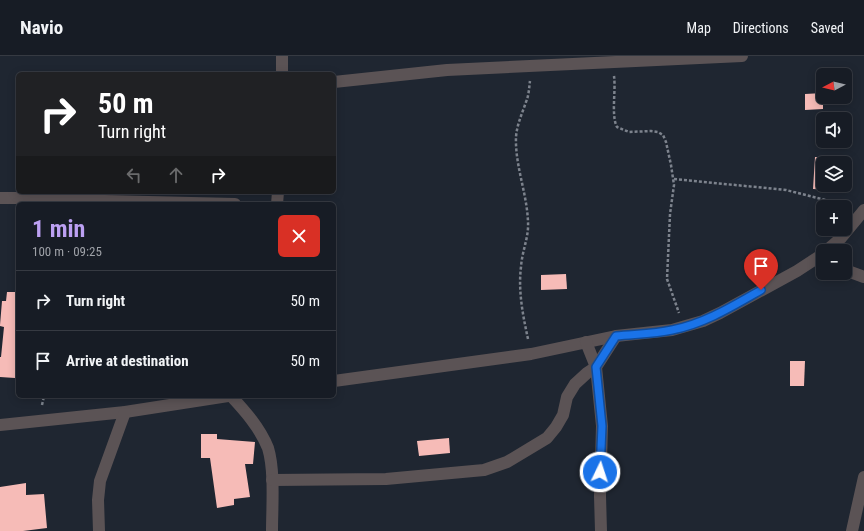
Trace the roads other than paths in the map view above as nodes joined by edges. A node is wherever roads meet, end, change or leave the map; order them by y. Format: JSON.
{"nodes":[{"id":1,"x":282,"y":56,"type":"edge"},
{"id":2,"x":742,"y":56,"type":"edge"},
{"id":3,"x":282,"y":72,"type":"edge"},
{"id":4,"x":336,"y":82,"type":"edge"},
{"id":5,"x":0,"y":198,"type":"edge"},
{"id":6,"x":149,"y":202,"type":"edge"},
{"id":7,"x":864,"y":210,"type":"edge"},
{"id":8,"x":835,"y":244,"type":"edge"},
{"id":9,"x":816,"y":260,"type":"edge"},
{"id":10,"x":852,"y":273,"type":"edge"},
{"id":11,"x":864,"y":277,"type":"edge"},
{"id":12,"x":616,"y":336,"type":"junction"},
{"id":13,"x":586,"y":342,"type":"junction"},
{"id":14,"x":596,"y":367,"type":"junction"},
{"id":15,"x":336,"y":381,"type":"edge"},
{"id":16,"x":216,"y":398,"type":"edge"},
{"id":17,"x":231,"y":398,"type":"edge"},
{"id":18,"x":125,"y":412,"type":"junction"},
{"id":19,"x":0,"y":425,"type":"edge"},
{"id":20,"x":864,"y":477,"type":"edge"},
{"id":21,"x":272,"y":480,"type":"junction"},
{"id":22,"x":99,"y":531,"type":"edge"},
{"id":23,"x":272,"y":531,"type":"edge"},
{"id":24,"x":601,"y":531,"type":"edge"},
{"id":25,"x":852,"y":531,"type":"edge"}],
"edges":[{"from":1,"to":3,"type":"street"},
{"from":2,"to":4,"type":"street"},
{"from":5,"to":6,"type":"street"},
{"from":7,"to":8,"type":"street"},
{"from":9,"to":12,"type":"street"},
{"from":10,"to":11,"type":"street"},
{"from":12,"to":13,"type":"street"},
{"from":12,"to":14,"type":"street"},
{"from":13,"to":14,"type":"street"},
{"from":13,"to":15,"type":"street"},
{"from":14,"to":21,"type":"street"},
{"from":14,"to":24,"type":"street"},
{"from":16,"to":18,"type":"street"},
{"from":17,"to":21,"type":"street"},
{"from":18,"to":19,"type":"street"},
{"from":18,"to":22,"type":"street"},
{"from":20,"to":25,"type":"street"},
{"from":21,"to":23,"type":"street"}]}
